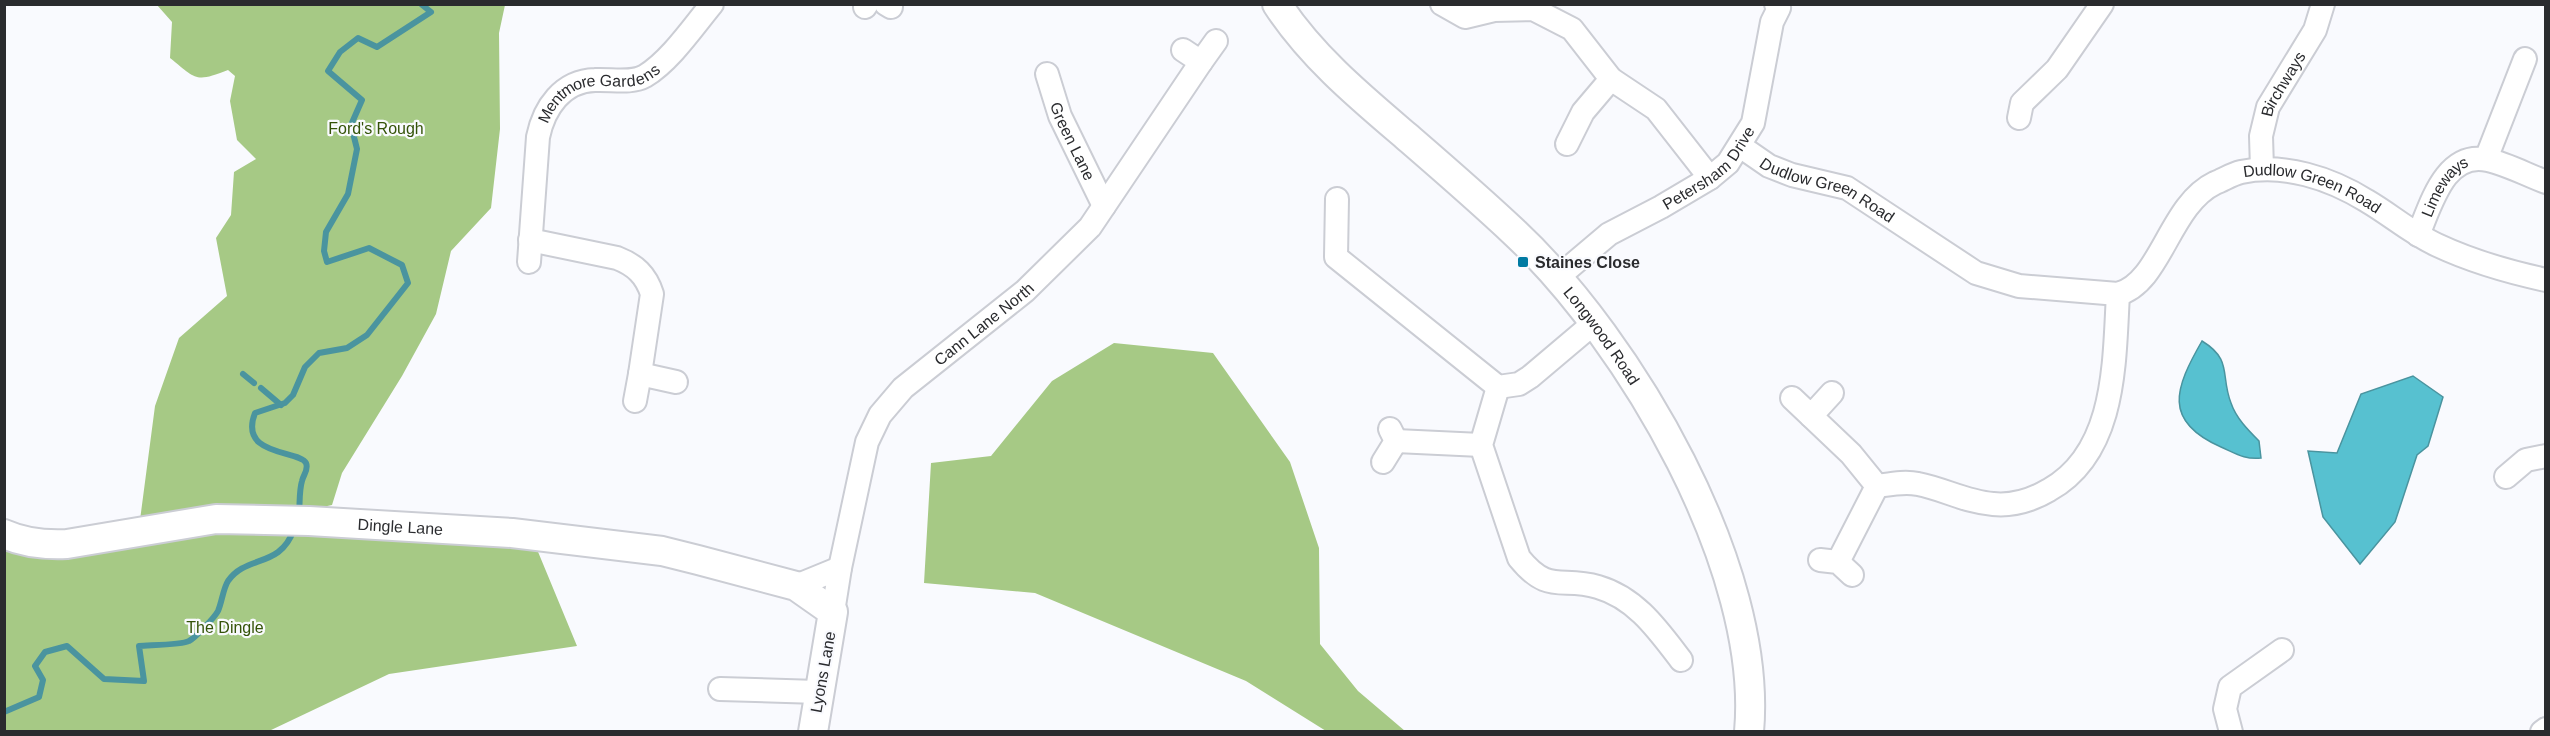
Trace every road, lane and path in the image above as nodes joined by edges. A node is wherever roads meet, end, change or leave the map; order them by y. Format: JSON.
{"nodes":[{"id":1,"x":712,"y":4,"type":"edge"},
{"id":2,"x":1276,"y":4,"type":"edge"},
{"id":3,"x":1442,"y":4,"type":"edge"},
{"id":4,"x":2323,"y":4,"type":"edge"},
{"id":5,"x":2102,"y":5,"type":"edge"},
{"id":6,"x":1781,"y":6,"type":"edge"},
{"id":7,"x":1216,"y":41,"type":"dead end"},
{"id":8,"x":2525,"y":59,"type":"dead end"},
{"id":9,"x":1047,"y":74,"type":"dead end"},
{"id":10,"x":1611,"y":79,"type":"junction"},
{"id":11,"x":2019,"y":120,"type":"dead end"},
{"id":12,"x":1567,"y":144,"type":"dead end"},
{"id":13,"x":1740,"y":146,"type":"junction"},
{"id":14,"x":2486,"y":159,"type":"junction"},
{"id":15,"x":2262,"y":170,"type":"junction"},
{"id":16,"x":1710,"y":178,"type":"junction"},
{"id":17,"x":2546,"y":182,"type":"edge"},
{"id":18,"x":1337,"y":199,"type":"dead end"},
{"id":19,"x":1104,"y":206,"type":"junction"},
{"id":20,"x":2418,"y":235,"type":"junction"},
{"id":21,"x":1558,"y":277,"type":"junction"},
{"id":22,"x":2546,"y":280,"type":"edge"},
{"id":23,"x":2118,"y":294,"type":"junction"},
{"id":24,"x":1594,"y":323,"type":"junction"},
{"id":25,"x":640,"y":374,"type":"junction"},
{"id":26,"x":676,"y":382,"type":"dead end"},
{"id":27,"x":1498,"y":387,"type":"junction"},
{"id":28,"x":1832,"y":393,"type":"dead end"},
{"id":29,"x":1792,"y":398,"type":"dead end"},
{"id":30,"x":635,"y":401,"type":"dead end"},
{"id":31,"x":1811,"y":416,"type":"junction"},
{"id":32,"x":1481,"y":445,"type":"junction"},
{"id":33,"x":2546,"y":456,"type":"edge"},
{"id":34,"x":1383,"y":462,"type":"dead end"},
{"id":35,"x":2506,"y":477,"type":"dead end"},
{"id":36,"x":1877,"y":486,"type":"junction"},
{"id":37,"x":4,"y":534,"type":"edge"},
{"id":38,"x":1836,"y":566,"type":"dead end"},
{"id":39,"x":840,"y":568,"type":"junction"},
{"id":40,"x":796,"y":586,"type":"junction"},
{"id":41,"x":833,"y":612,"type":"junction"},
{"id":42,"x":2282,"y":650,"type":"dead end"},
{"id":43,"x":1681,"y":660,"type":"dead end"},
{"id":44,"x":720,"y":689,"type":"dead end"},
{"id":45,"x":818,"y":692,"type":"junction"},
{"id":46,"x":2546,"y":729,"type":"edge"},
{"id":47,"x":813,"y":732,"type":"edge"},
{"id":48,"x":1749,"y":732,"type":"edge"},
{"id":49,"x":2231,"y":732,"type":"edge"},
{"id":50,"x":2542,"y":732,"type":"edge"}],
"edges":[{"from":1,"to":25,"type":"street","name":"Mentmore Gardens"},
{"from":2,"to":21,"type":"street","name":"Longwood Road"},
{"from":3,"to":10,"type":"street"},
{"from":4,"to":15,"type":"street","name":"Birchways"},
{"from":5,"to":11,"type":"street"},
{"from":6,"to":13,"type":"street","name":"Petersham Drive"},
{"from":7,"to":19,"type":"street","name":"Cann Lane North"},
{"from":8,"to":14,"type":"street","name":"Limeways"},
{"from":9,"to":19,"type":"street","name":"Green Lane"},
{"from":10,"to":12,"type":"street"},
{"from":10,"to":16,"type":"street"},
{"from":13,"to":16,"type":"street","name":"Petersham Drive"},
{"from":13,"to":23,"type":"street","name":"Dudlow Green Road"},
{"from":14,"to":17,"type":"street","name":"Limeways"},
{"from":14,"to":20,"type":"street","name":"Limeways"},
{"from":15,"to":20,"type":"street","name":"Dudlow Green Road"},
{"from":15,"to":23,"type":"street","name":"Dudlow Green Road"},
{"from":16,"to":21,"type":"street","name":"Petersham Drive"},
{"from":18,"to":27,"type":"street"},
{"from":19,"to":39,"type":"street","name":"Cann Lane North"},
{"from":20,"to":22,"type":"street","name":"Dudlow Green Road"},
{"from":21,"to":24,"type":"street","name":"Longwood Road"},
{"from":23,"to":36,"type":"street"},
{"from":24,"to":27,"type":"street"},
{"from":24,"to":48,"type":"street","name":"Longwood Road"},
{"from":25,"to":26,"type":"street"},
{"from":25,"to":30,"type":"street","name":"Mentmore Gardens"},
{"from":27,"to":32,"type":"street"},
{"from":28,"to":31,"type":"street"},
{"from":29,"to":31,"type":"street"},
{"from":31,"to":36,"type":"street"},
{"from":32,"to":34,"type":"street"},
{"from":32,"to":43,"type":"street"},
{"from":33,"to":35,"type":"street"},
{"from":36,"to":38,"type":"street"},
{"from":37,"to":40,"type":"street","name":"Dingle Lane"},
{"from":39,"to":40,"type":"street"},
{"from":39,"to":41,"type":"street","name":"Cann Lane North"},
{"from":40,"to":41,"type":"street","name":"Dingle Lane"},
{"from":41,"to":45,"type":"street","name":"Lyons Lane"},
{"from":42,"to":49,"type":"street"},
{"from":44,"to":45,"type":"street"},
{"from":45,"to":47,"type":"street","name":"Lyons Lane"},
{"from":46,"to":50,"type":"street"}]}
